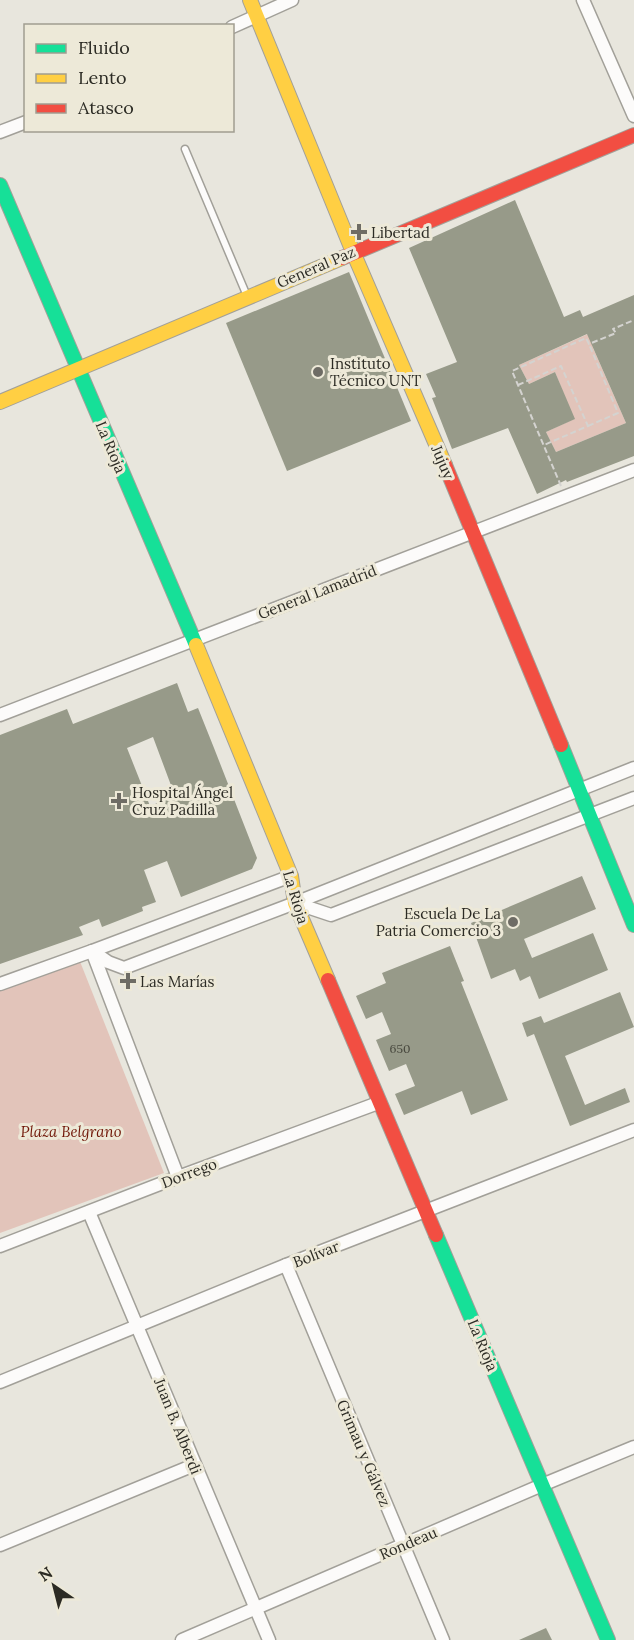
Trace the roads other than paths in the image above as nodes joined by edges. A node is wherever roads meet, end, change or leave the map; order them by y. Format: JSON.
{"nodes":[{"id":1,"x":250,"y":0,"type":"edge"},
{"id":2,"x":291,"y":0,"type":"edge"},
{"id":3,"x":582,"y":0,"type":"edge"},
{"id":4,"x":256,"y":16,"type":"junction"},
{"id":5,"x":234,"y":26,"type":"edge"},
{"id":6,"x":634,"y":116,"type":"edge"},
{"id":7,"x":24,"y":123,"type":"edge"},
{"id":8,"x":0,"y":132,"type":"edge"},
{"id":9,"x":634,"y":135,"type":"edge"},
{"id":10,"x":185,"y":149,"type":"dead end"},
{"id":11,"x":0,"y":185,"type":"edge"},
{"id":12,"x":353,"y":252,"type":"junction"},
{"id":13,"x":247,"y":296,"type":"junction"},
{"id":14,"x":77,"y":368,"type":"junction"},
{"id":15,"x":0,"y":402,"type":"edge"},
{"id":16,"x":634,"y":470,"type":"edge"},
{"id":17,"x":474,"y":532,"type":"junction"},
{"id":18,"x":194,"y":639,"type":"junction"},
{"id":19,"x":0,"y":715,"type":"edge"},
{"id":20,"x":634,"y":768,"type":"edge"},
{"id":21,"x":579,"y":790,"type":"junction"},
{"id":22,"x":634,"y":798,"type":"edge"},
{"id":23,"x":589,"y":816,"type":"junction"},
{"id":24,"x":291,"y":876,"type":"junction"},
{"id":25,"x":294,"y":903,"type":"junction"},
{"id":26,"x":634,"y":925,"type":"edge"},
{"id":27,"x":92,"y":951,"type":"junction"},
{"id":28,"x":0,"y":984,"type":"edge"},
{"id":29,"x":378,"y":1103,"type":"junction"},
{"id":30,"x":634,"y":1130,"type":"edge"},
{"id":31,"x":178,"y":1177,"type":"junction"},
{"id":32,"x":426,"y":1211,"type":"junction"},
{"id":33,"x":89,"y":1212,"type":"junction"},
{"id":34,"x":0,"y":1246,"type":"edge"},
{"id":35,"x":286,"y":1265,"type":"junction"},
{"id":36,"x":137,"y":1327,"type":"junction"},
{"id":37,"x":0,"y":1382,"type":"edge"},
{"id":38,"x":634,"y":1447,"type":"edge"},
{"id":39,"x":194,"y":1465,"type":"junction"},
{"id":40,"x":542,"y":1485,"type":"junction"},
{"id":41,"x":0,"y":1545,"type":"edge"},
{"id":42,"x":403,"y":1545,"type":"junction"},
{"id":43,"x":256,"y":1609,"type":"junction"},
{"id":44,"x":182,"y":1640,"type":"edge"},
{"id":45,"x":268,"y":1640,"type":"edge"},
{"id":46,"x":442,"y":1640,"type":"edge"},
{"id":47,"x":608,"y":1640,"type":"edge"}],
"edges":[{"from":1,"to":4,"type":"street","name":"Jujuy"},
{"from":2,"to":4,"type":"street"},
{"from":3,"to":6,"type":"street"},
{"from":4,"to":5,"type":"street"},
{"from":4,"to":12,"type":"street","name":"Jujuy"},
{"from":7,"to":8,"type":"street"},
{"from":9,"to":12,"type":"street","name":"General Paz"},
{"from":10,"to":13,"type":"lane"},
{"from":11,"to":14,"type":"street","name":"La Rioja"},
{"from":12,"to":13,"type":"street","name":"General Paz"},
{"from":12,"to":17,"type":"street","name":"Jujuy"},
{"from":13,"to":14,"type":"street","name":"General Paz"},
{"from":14,"to":15,"type":"street","name":"General Paz"},
{"from":14,"to":18,"type":"street","name":"La Rioja"},
{"from":16,"to":17,"type":"street","name":"General Lamadrid"},
{"from":17,"to":18,"type":"street","name":"General Lamadrid"},
{"from":17,"to":21,"type":"street","name":"Jujuy"},
{"from":18,"to":19,"type":"street","name":"General Lamadrid"},
{"from":18,"to":24,"type":"street","name":"La Rioja"},
{"from":20,"to":21,"type":"street"},
{"from":21,"to":23,"type":"street","name":"Jujuy"},
{"from":21,"to":25,"type":"street"},
{"from":22,"to":23,"type":"street"},
{"from":23,"to":25,"type":"street"},
{"from":23,"to":26,"type":"street","name":"Jujuy"},
{"from":24,"to":25,"type":"street","name":"La Rioja"},
{"from":24,"to":27,"type":"street"},
{"from":25,"to":27,"type":"street"},
{"from":25,"to":29,"type":"street","name":"La Rioja"},
{"from":27,"to":28,"type":"street"},
{"from":27,"to":31,"type":"street"},
{"from":29,"to":31,"type":"street","name":"Dorrego"},
{"from":29,"to":32,"type":"street","name":"La Rioja"},
{"from":30,"to":32,"type":"street","name":"Bolívar"},
{"from":31,"to":33,"type":"street","name":"Dorrego"},
{"from":32,"to":35,"type":"street","name":"Bolívar"},
{"from":32,"to":40,"type":"street","name":"La Rioja"},
{"from":33,"to":34,"type":"street","name":"Dorrego"},
{"from":33,"to":36,"type":"street","name":"Juan B. Alberdi"},
{"from":35,"to":36,"type":"street","name":"Bolívar"},
{"from":35,"to":42,"type":"street","name":"Grimau y Gálvez"},
{"from":36,"to":37,"type":"street","name":"Bolívar"},
{"from":36,"to":39,"type":"street","name":"Juan B. Alberdi"},
{"from":38,"to":40,"type":"street","name":"Rondeau"},
{"from":39,"to":41,"type":"street"},
{"from":39,"to":43,"type":"street","name":"Juan B. Alberdi"},
{"from":40,"to":42,"type":"street","name":"Rondeau"},
{"from":40,"to":47,"type":"street","name":"La Rioja"},
{"from":42,"to":43,"type":"street","name":"Rondeau"},
{"from":42,"to":46,"type":"street","name":"Grimau y Gálvez"},
{"from":43,"to":44,"type":"street","name":"Rondeau"},
{"from":43,"to":45,"type":"street","name":"Juan B. Alberdi"}]}
